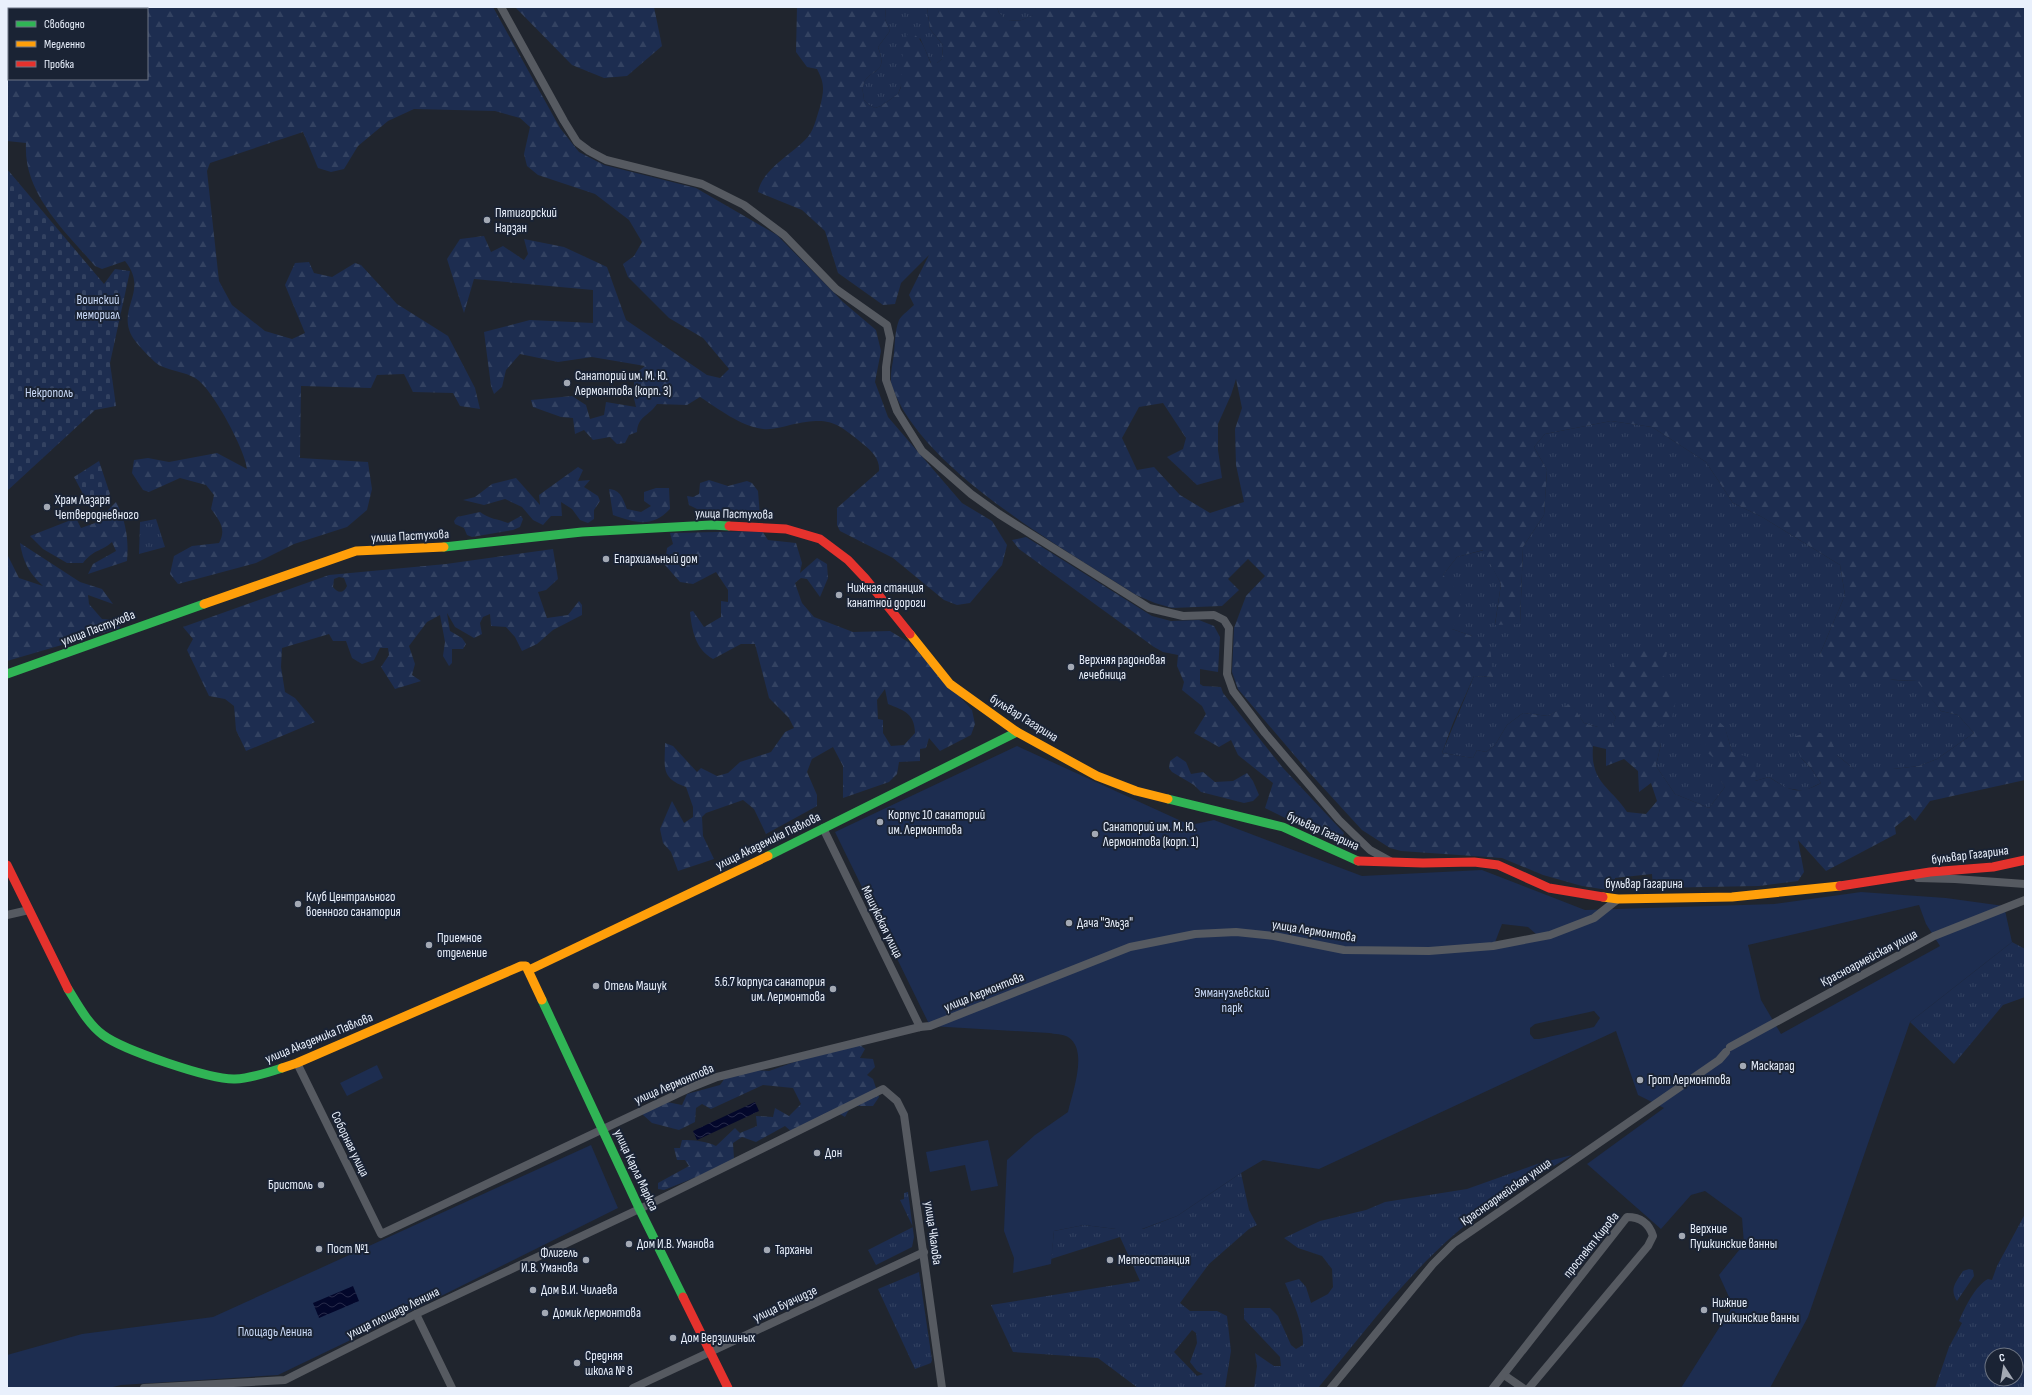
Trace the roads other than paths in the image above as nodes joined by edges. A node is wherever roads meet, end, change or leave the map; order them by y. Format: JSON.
{"nodes":[{"id":1,"x":501,"y":7,"type":"edge"},
{"id":2,"x":831,"y":547,"type":"joint"},
{"id":3,"x":7,"y":674,"type":"edge"},
{"id":4,"x":1017,"y":732,"type":"junction"},
{"id":5,"x":824,"y":828,"type":"junction"},
{"id":6,"x":2025,"y":860,"type":"edge"},
{"id":7,"x":1392,"y":863,"type":"junction"},
{"id":8,"x":7,"y":864,"type":"edge"},
{"id":9,"x":1893,"y":878,"type":"junction"},
{"id":10,"x":2025,"y":884,"type":"edge"},
{"id":11,"x":1618,"y":899,"type":"junction"},
{"id":12,"x":2025,"y":900,"type":"edge"},
{"id":13,"x":29,"y":910,"type":"junction"},
{"id":14,"x":7,"y":915,"type":"edge"},
{"id":15,"x":525,"y":968,"type":"junction"},
{"id":16,"x":920,"y":1027,"type":"junction"},
{"id":17,"x":298,"y":1063,"type":"junction"},
{"id":18,"x":603,"y":1130,"type":"junction"},
{"id":19,"x":639,"y":1208,"type":"junction"},
{"id":20,"x":381,"y":1234,"type":"joint"},
{"id":21,"x":924,"y":1252,"type":"junction"},
{"id":22,"x":416,"y":1314,"type":"junction"},
{"id":23,"x":710,"y":1352,"type":"junction"},
{"id":24,"x":1504,"y":1374,"type":"junction"},
{"id":25,"x":144,"y":1388,"type":"edge"},
{"id":26,"x":452,"y":1388,"type":"edge"},
{"id":27,"x":633,"y":1388,"type":"edge"},
{"id":28,"x":728,"y":1388,"type":"edge"},
{"id":29,"x":942,"y":1388,"type":"edge"},
{"id":30,"x":1331,"y":1388,"type":"edge"},
{"id":31,"x":1493,"y":1388,"type":"edge"},
{"id":32,"x":1523,"y":1388,"type":"edge"},
{"id":33,"x":1528,"y":1388,"type":"edge"}],
"edges":[{"from":1,"to":7,"type":"street"},
{"from":2,"to":3,"type":"street","name":"улица Пастухова"},
{"from":2,"to":4,"type":"street","name":"бульвар Гагарина"},
{"from":4,"to":5,"type":"street","name":"улица Академика Павлова"},
{"from":4,"to":7,"type":"street","name":"бульвар Гагарина"},
{"from":5,"to":15,"type":"street","name":"улица Академика Павлова"},
{"from":5,"to":16,"type":"street","name":"Машукская улица"},
{"from":6,"to":9,"type":"street","name":"бульвар Гагарина"},
{"from":7,"to":11,"type":"street","name":"бульвар Гагарина"},
{"from":8,"to":13,"type":"street","name":"улица Академика Павлова"},
{"from":9,"to":10,"type":"street","name":"бульвар Гагарина"},
{"from":9,"to":11,"type":"street","name":"бульвар Гагарина"},
{"from":11,"to":16,"type":"street","name":"улица Лермонтова"},
{"from":12,"to":30,"type":"street","name":"Красноармейская улица"},
{"from":13,"to":14,"type":"street"},
{"from":13,"to":17,"type":"street","name":"улица Академика Павлова"},
{"from":15,"to":17,"type":"street","name":"улица Академика Павлова"},
{"from":15,"to":18,"type":"street","name":"улица Карла Маркса"},
{"from":16,"to":18,"type":"street","name":"улица Лермонтова"},
{"from":17,"to":20,"type":"street","name":"Соборная улица"},
{"from":18,"to":19,"type":"street","name":"улица Карла Маркса"},
{"from":18,"to":20,"type":"street","name":"улица Лермонтова"},
{"from":19,"to":21,"type":"street","name":"улица Чкалова"},
{"from":19,"to":22,"type":"street","name":"улица площадь Ленина"},
{"from":19,"to":23,"type":"street","name":"улица Карла Маркса"},
{"from":21,"to":23,"type":"street","name":"улица Буачидзе"},
{"from":21,"to":29,"type":"street","name":"улица Чкалова"},
{"from":22,"to":25,"type":"street","name":"улица площадь Ленина"},
{"from":22,"to":26,"type":"street"},
{"from":23,"to":27,"type":"street","name":"улица Буачидзе"},
{"from":23,"to":28,"type":"street","name":"улица Карла Маркса"},
{"from":24,"to":31,"type":"street","name":"проспект Кирова"},
{"from":24,"to":32,"type":"street"},
{"from":24,"to":33,"type":"street","name":"проспект Кирова"}]}
